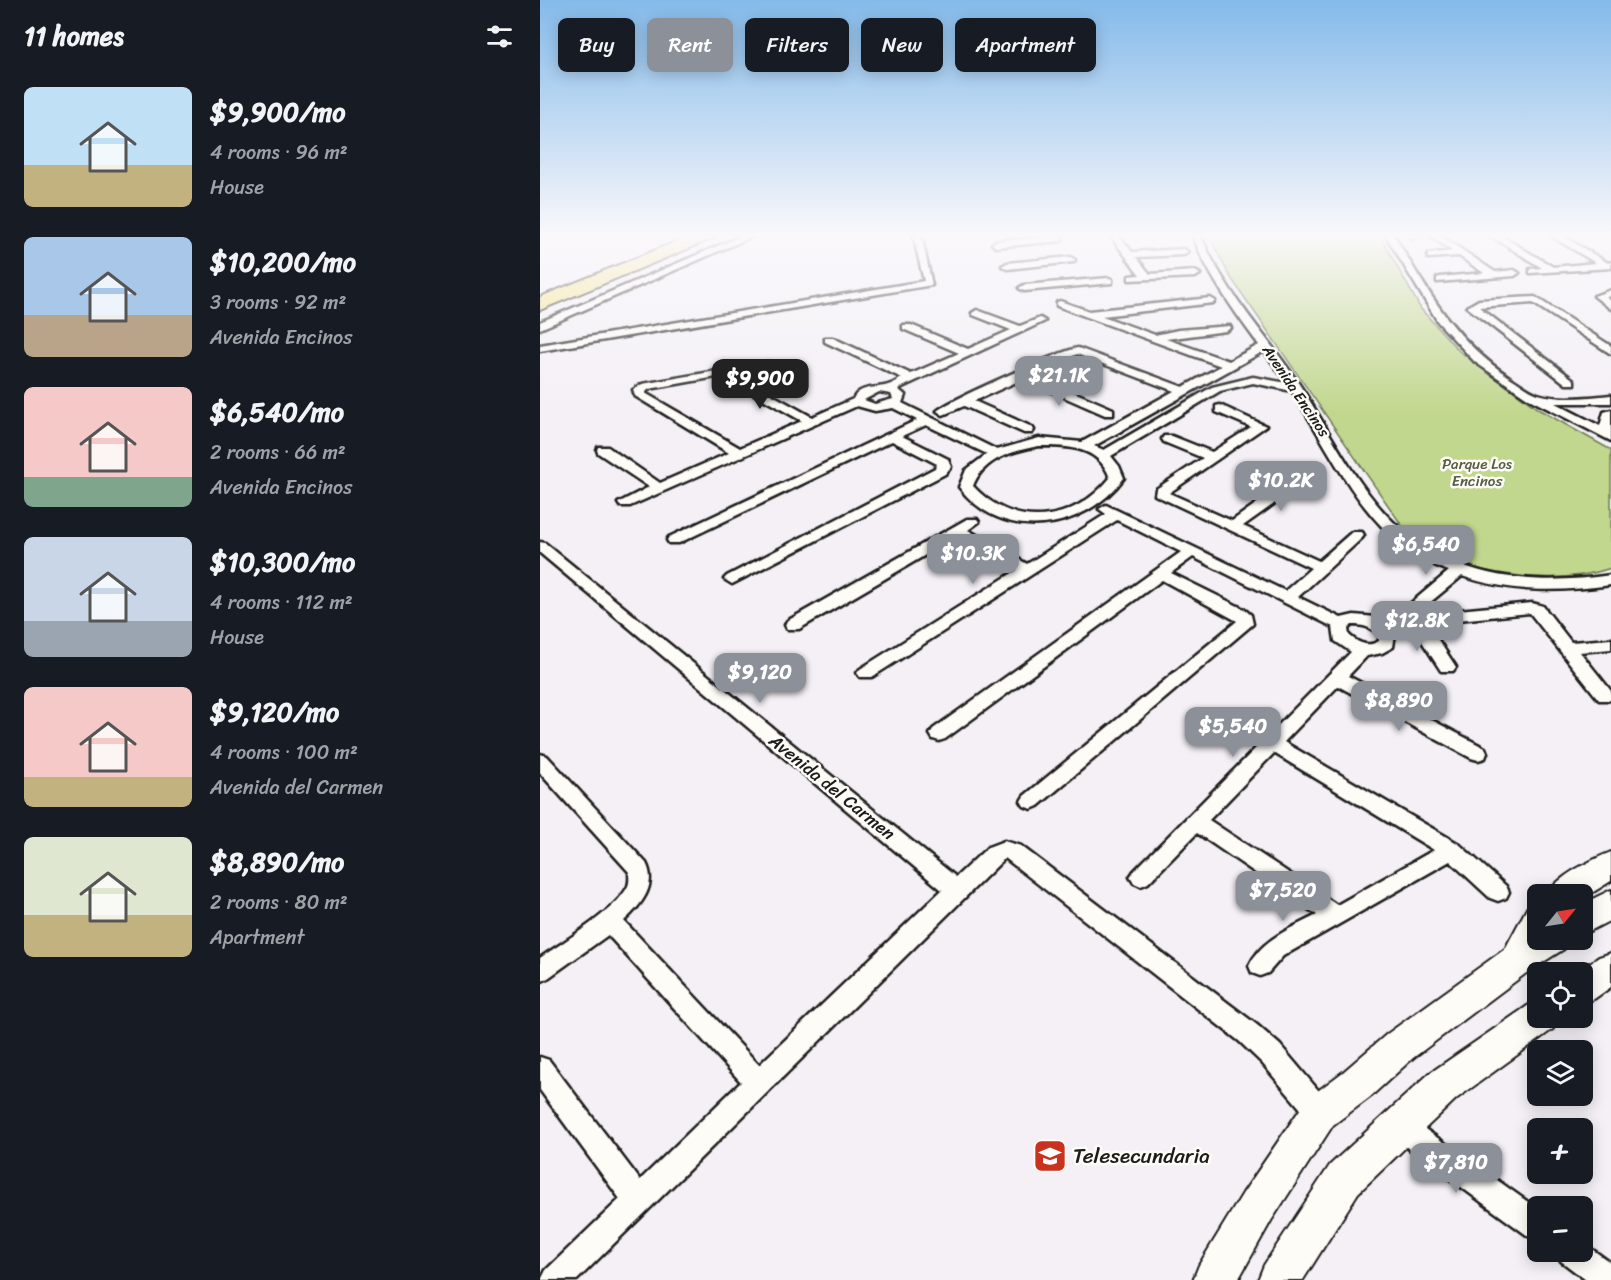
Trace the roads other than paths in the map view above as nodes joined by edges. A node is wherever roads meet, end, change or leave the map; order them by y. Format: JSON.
{"nodes":[{"id":1,"x":565,"y":294,"type":"edge"},
{"id":2,"x":615,"y":294,"type":"edge"},
{"id":3,"x":865,"y":294,"type":"edge"},
{"id":4,"x":1228,"y":294,"type":"edge"},
{"id":5,"x":1426,"y":294,"type":"edge"},
{"id":6,"x":1606,"y":294,"type":"edge"},
{"id":7,"x":1210,"y":301,"type":"dead end"},
{"id":8,"x":540,"y":304,"type":"edge"},
{"id":9,"x":1060,"y":304,"type":"dead end"},
{"id":10,"x":1611,"y":306,"type":"edge"},
{"id":11,"x":977,"y":313,"type":"dead end"},
{"id":12,"x":1088,"y":314,"type":"junction"},
{"id":13,"x":1040,"y":321,"type":"dead end"},
{"id":14,"x":540,"y":326,"type":"edge"},
{"id":15,"x":907,"y":327,"type":"dead end"},
{"id":16,"x":1226,"y":328,"type":"dead end"},
{"id":17,"x":1020,"y":330,"type":"junction"},
{"id":18,"x":1154,"y":338,"type":"junction"},
{"id":19,"x":829,"y":340,"type":"dead end"},
{"id":20,"x":1266,"y":345,"type":"junction"},
{"id":21,"x":540,"y":348,"type":"edge"},
{"id":22,"x":1611,"y":351,"type":"edge"},
{"id":23,"x":968,"y":353,"type":"junction"},
{"id":24,"x":768,"y":365,"type":"dead end"},
{"id":25,"x":1229,"y":365,"type":"junction"},
{"id":26,"x":723,"y":372,"type":"junction"},
{"id":27,"x":1022,"y":374,"type":"junction"},
{"id":28,"x":910,"y":378,"type":"junction"},
{"id":29,"x":1569,"y":382,"type":"dead end"},
{"id":30,"x":1296,"y":388,"type":"junction"},
{"id":31,"x":889,"y":389,"type":"junction"},
{"id":32,"x":1184,"y":391,"type":"junction"},
{"id":33,"x":1533,"y":396,"type":"junction"},
{"id":34,"x":1611,"y":399,"type":"edge"},
{"id":35,"x":858,"y":401,"type":"junction"},
{"id":36,"x":963,"y":401,"type":"junction"},
{"id":37,"x":894,"y":404,"type":"junction"},
{"id":38,"x":1220,"y":409,"type":"dead end"},
{"id":39,"x":944,"y":411,"type":"dead end"},
{"id":40,"x":1109,"y":412,"type":"dead end"},
{"id":41,"x":1611,"y":414,"type":"edge"},
{"id":42,"x":926,"y":420,"type":"junction"},
{"id":43,"x":811,"y":421,"type":"junction"},
{"id":44,"x":1028,"y":430,"type":"dead end"},
{"id":45,"x":1608,"y":435,"type":"edge"},
{"id":46,"x":892,"y":436,"type":"junction"},
{"id":47,"x":1168,"y":439,"type":"dead end"},
{"id":48,"x":1084,"y":446,"type":"junction"},
{"id":49,"x":603,"y":450,"type":"dead end"},
{"id":50,"x":739,"y":453,"type":"junction"},
{"id":51,"x":996,"y":454,"type":"junction"},
{"id":52,"x":1104,"y":455,"type":"junction"},
{"id":53,"x":1212,"y":457,"type":"junction"},
{"id":54,"x":1311,"y":471,"type":"dead end"},
{"id":55,"x":659,"y":488,"type":"junction"},
{"id":56,"x":1092,"y":502,"type":"junction"},
{"id":57,"x":625,"y":503,"type":"dead end"},
{"id":58,"x":1116,"y":514,"type":"junction"},
{"id":59,"x":972,"y":522,"type":"dead end"},
{"id":60,"x":1233,"y":527,"type":"junction"},
{"id":61,"x":958,"y":530,"type":"junction"},
{"id":62,"x":1357,"y":535,"type":"dead end"},
{"id":63,"x":675,"y":540,"type":"dead end"},
{"id":64,"x":540,"y":546,"type":"edge"},
{"id":65,"x":1192,"y":551,"type":"junction"},
{"id":66,"x":1321,"y":567,"type":"junction"},
{"id":67,"x":1028,"y":570,"type":"junction"},
{"id":68,"x":1458,"y":571,"type":"junction"},
{"id":69,"x":1161,"y":574,"type":"junction"},
{"id":70,"x":732,"y":579,"type":"dead end"},
{"id":71,"x":1610,"y":581,"type":"edge"},
{"id":72,"x":1287,"y":598,"type":"junction"},
{"id":73,"x":1410,"y":618,"type":"junction"},
{"id":74,"x":793,"y":625,"type":"dead end"},
{"id":75,"x":1342,"y":625,"type":"junction"},
{"id":76,"x":1384,"y":629,"type":"junction"},
{"id":77,"x":1611,"y":644,"type":"edge"},
{"id":78,"x":1568,"y":648,"type":"junction"},
{"id":79,"x":1363,"y":650,"type":"junction"},
{"id":80,"x":1447,"y":667,"type":"dead end"},
{"id":81,"x":866,"y":674,"type":"dead end"},
{"id":82,"x":1337,"y":678,"type":"junction"},
{"id":83,"x":1605,"y":696,"type":"dead end"},
{"id":84,"x":939,"y":734,"type":"dead end"},
{"id":85,"x":1272,"y":744,"type":"junction"},
{"id":86,"x":1478,"y":753,"type":"dead end"},
{"id":87,"x":540,"y":761,"type":"edge"},
{"id":88,"x":1031,"y":801,"type":"dead end"},
{"id":89,"x":1196,"y":822,"type":"junction"},
{"id":90,"x":1452,"y":850,"type":"junction"},
{"id":91,"x":1611,"y":865,"type":"edge"},
{"id":92,"x":1141,"y":877,"type":"dead end"},
{"id":93,"x":1580,"y":884,"type":"edge"},
{"id":94,"x":957,"y":890,"type":"junction"},
{"id":95,"x":1498,"y":892,"type":"dead end"},
{"id":96,"x":1611,"y":904,"type":"edge"},
{"id":97,"x":1593,"y":915,"type":"edge"},
{"id":98,"x":1336,"y":916,"type":"junction"},
{"id":99,"x":609,"y":921,"type":"junction"},
{"id":100,"x":1527,"y":940,"type":"edge"},
{"id":101,"x":1534,"y":950,"type":"edge"},
{"id":102,"x":1517,"y":960,"type":"junction"},
{"id":103,"x":1260,"y":966,"type":"dead end"},
{"id":104,"x":1611,"y":968,"type":"edge"},
{"id":105,"x":540,"y":971,"type":"edge"},
{"id":106,"x":1593,"y":980,"type":"edge"},
{"id":107,"x":1527,"y":1027,"type":"edge"},
{"id":108,"x":540,"y":1069,"type":"edge"},
{"id":109,"x":758,"y":1082,"type":"junction"},
{"id":110,"x":1320,"y":1112,"type":"junction"},
{"id":111,"x":1400,"y":1126,"type":"junction"},
{"id":112,"x":637,"y":1199,"type":"junction"},
{"id":113,"x":1527,"y":1218,"type":"edge"},
{"id":114,"x":1586,"y":1262,"type":"edge"},
{"id":115,"x":556,"y":1280,"type":"edge"},
{"id":116,"x":1214,"y":1280,"type":"edge"},
{"id":117,"x":1279,"y":1280,"type":"edge"},
{"id":118,"x":1610,"y":1280,"type":"edge"}],
"edges":[{"from":1,"to":8,"type":"highway"},
{"from":2,"to":14,"type":"street"},
{"from":3,"to":21,"type":"street"},
{"from":4,"to":20,"type":"street","name":"Avenida Encinos"},
{"from":5,"to":33,"type":"street"},
{"from":6,"to":10,"type":"street"},
{"from":7,"to":12,"type":"street"},
{"from":9,"to":12,"type":"street"},
{"from":11,"to":17,"type":"street"},
{"from":12,"to":18,"type":"street"},
{"from":13,"to":17,"type":"street"},
{"from":15,"to":23,"type":"street"},
{"from":16,"to":18,"type":"street"},
{"from":17,"to":23,"type":"street"},
{"from":18,"to":25,"type":"street"},
{"from":19,"to":28,"type":"street"},
{"from":20,"to":25,"type":"street"},
{"from":20,"to":30,"type":"street","name":"Avenida Encinos"},
{"from":22,"to":29,"type":"street"},
{"from":23,"to":28,"type":"street"},
{"from":24,"to":26,"type":"street"},
{"from":25,"to":32,"type":"street"},
{"from":26,"to":43,"type":"street"},
{"from":26,"to":50,"type":"street"},
{"from":27,"to":32,"type":"street"},
{"from":27,"to":36,"type":"street"},
{"from":27,"to":40,"type":"street"},
{"from":28,"to":31,"type":"street"},
{"from":30,"to":52,"type":"street"},
{"from":30,"to":68,"type":"street","name":"Avenida Encinos"},
{"from":31,"to":35,"type":"street"},
{"from":31,"to":37,"type":"street"},
{"from":32,"to":48,"type":"street"},
{"from":33,"to":34,"type":"street"},
{"from":33,"to":45,"type":"street"},
{"from":35,"to":37,"type":"street"},
{"from":35,"to":43,"type":"street"},
{"from":36,"to":39,"type":"street"},
{"from":36,"to":44,"type":"street"},
{"from":37,"to":42,"type":"street"},
{"from":38,"to":53,"type":"street"},
{"from":41,"to":45,"type":"street"},
{"from":42,"to":46,"type":"street"},
{"from":42,"to":51,"type":"street"},
{"from":43,"to":50,"type":"street"},
{"from":46,"to":63,"type":"street"},
{"from":46,"to":70,"type":"street"},
{"from":47,"to":53,"type":"street"},
{"from":48,"to":51,"type":"street"},
{"from":48,"to":52,"type":"street"},
{"from":49,"to":55,"type":"street"},
{"from":50,"to":55,"type":"street"},
{"from":51,"to":56,"type":"street"},
{"from":52,"to":56,"type":"street"},
{"from":53,"to":60,"type":"street"},
{"from":54,"to":60,"type":"street"},
{"from":55,"to":57,"type":"street"},
{"from":56,"to":58,"type":"street"},
{"from":58,"to":65,"type":"street"},
{"from":58,"to":67,"type":"street"},
{"from":59,"to":61,"type":"street"},
{"from":60,"to":66,"type":"street"},
{"from":61,"to":67,"type":"street"},
{"from":61,"to":74,"type":"street"},
{"from":62,"to":66,"type":"street"},
{"from":64,"to":94,"type":"street","name":"Avenida del Carmen"},
{"from":65,"to":69,"type":"street"},
{"from":65,"to":72,"type":"street"},
{"from":66,"to":72,"type":"street"},
{"from":67,"to":81,"type":"street"},
{"from":68,"to":71,"type":"street","name":"Avenida Encinos"},
{"from":68,"to":73,"type":"street"},
{"from":69,"to":84,"type":"street"},
{"from":69,"to":88,"type":"street"},
{"from":72,"to":75,"type":"street"},
{"from":73,"to":76,"type":"street"},
{"from":73,"to":78,"type":"street"},
{"from":73,"to":80,"type":"street"},
{"from":75,"to":76,"type":"street"},
{"from":75,"to":79,"type":"street"},
{"from":76,"to":79,"type":"street"},
{"from":77,"to":78,"type":"street"},
{"from":78,"to":83,"type":"street"},
{"from":79,"to":82,"type":"street"},
{"from":82,"to":85,"type":"street"},
{"from":82,"to":86,"type":"street"},
{"from":85,"to":89,"type":"street"},
{"from":85,"to":90,"type":"street"},
{"from":87,"to":99,"type":"street"},
{"from":89,"to":92,"type":"street"},
{"from":89,"to":98,"type":"street"},
{"from":90,"to":95,"type":"street"},
{"from":90,"to":98,"type":"street"},
{"from":91,"to":93,"type":"main road"},
{"from":94,"to":109,"type":"street"},
{"from":94,"to":110,"type":"street"},
{"from":96,"to":97,"type":"main road"},
{"from":98,"to":103,"type":"street"},
{"from":99,"to":105,"type":"street"},
{"from":99,"to":109,"type":"street"},
{"from":100,"to":102,"type":"main road"},
{"from":101,"to":102,"type":"main road"},
{"from":102,"to":110,"type":"main road"},
{"from":104,"to":106,"type":"main road"},
{"from":107,"to":111,"type":"main road"},
{"from":108,"to":112,"type":"street"},
{"from":109,"to":112,"type":"street"},
{"from":110,"to":116,"type":"main road"},
{"from":111,"to":113,"type":"street"},
{"from":111,"to":117,"type":"main road"},
{"from":112,"to":115,"type":"street"},
{"from":114,"to":118,"type":"street"}]}
